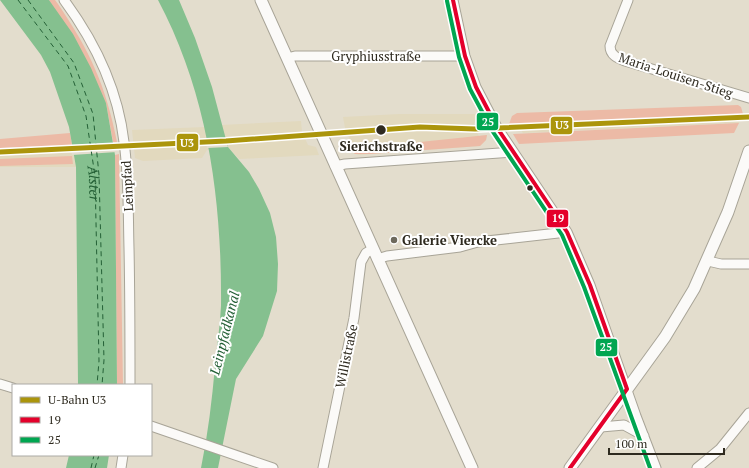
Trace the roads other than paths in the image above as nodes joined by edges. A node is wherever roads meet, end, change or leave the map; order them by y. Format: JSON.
{"nodes":[{"id":1,"x":64,"y":0,"type":"edge"},
{"id":2,"x":261,"y":0,"type":"edge"},
{"id":3,"x":452,"y":0,"type":"edge"},
{"id":4,"x":628,"y":0,"type":"edge"},
{"id":5,"x":464,"y":56,"type":"junction"},
{"id":6,"x":287,"y":58,"type":"junction"},
{"id":7,"x":749,"y":98,"type":"edge"},
{"id":8,"x":749,"y":151,"type":"edge"},
{"id":9,"x":513,"y":152,"type":"junction"},
{"id":10,"x":335,"y":166,"type":"junction"},
{"id":11,"x":567,"y":232,"type":"junction"},
{"id":12,"x":375,"y":254,"type":"junction"},
{"id":13,"x":708,"y":261,"type":"junction"},
{"id":14,"x":749,"y":264,"type":"edge"},
{"id":15,"x":0,"y":384,"type":"edge"},
{"id":16,"x":130,"y":384,"type":"edge"},
{"id":17,"x":12,"y":388,"type":"edge"},
{"id":18,"x":627,"y":389,"type":"junction"},
{"id":19,"x":749,"y":413,"type":"edge"},
{"id":20,"x":152,"y":426,"type":"edge"},
{"id":21,"x":601,"y":427,"type":"junction"},
{"id":22,"x":644,"y":436,"type":"junction"},
{"id":23,"x":123,"y":456,"type":"edge"},
{"id":24,"x":121,"y":468,"type":"edge"},
{"id":25,"x":273,"y":468,"type":"edge"},
{"id":26,"x":323,"y":468,"type":"edge"},
{"id":27,"x":472,"y":468,"type":"edge"},
{"id":28,"x":570,"y":468,"type":"edge"},
{"id":29,"x":656,"y":468,"type":"edge"},
{"id":30,"x":697,"y":468,"type":"edge"}],
"edges":[{"from":1,"to":16,"type":"street","name":"Leinpfad"},
{"from":2,"to":6,"type":"main road"},
{"from":3,"to":5,"type":"street"},
{"from":4,"to":7,"type":"street","name":"Maria-Louisen-Stieg"},
{"from":5,"to":6,"type":"street","name":"Gryphiusstraße"},
{"from":5,"to":9,"type":"street"},
{"from":6,"to":10,"type":"main road"},
{"from":8,"to":13,"type":"main road"},
{"from":9,"to":10,"type":"street"},
{"from":9,"to":11,"type":"street"},
{"from":10,"to":12,"type":"main road"},
{"from":11,"to":12,"type":"street"},
{"from":11,"to":18,"type":"street"},
{"from":12,"to":26,"type":"street","name":"Willistraße"},
{"from":12,"to":27,"type":"main road"},
{"from":13,"to":14,"type":"street"},
{"from":13,"to":18,"type":"main road"},
{"from":15,"to":17,"type":"street"},
{"from":18,"to":21,"type":"main road"},
{"from":18,"to":22,"type":"street"},
{"from":19,"to":30,"type":"street"},
{"from":20,"to":25,"type":"street"},
{"from":21,"to":22,"type":"street"},
{"from":21,"to":28,"type":"main road"},
{"from":22,"to":29,"type":"street"},
{"from":23,"to":24,"type":"street"}]}
